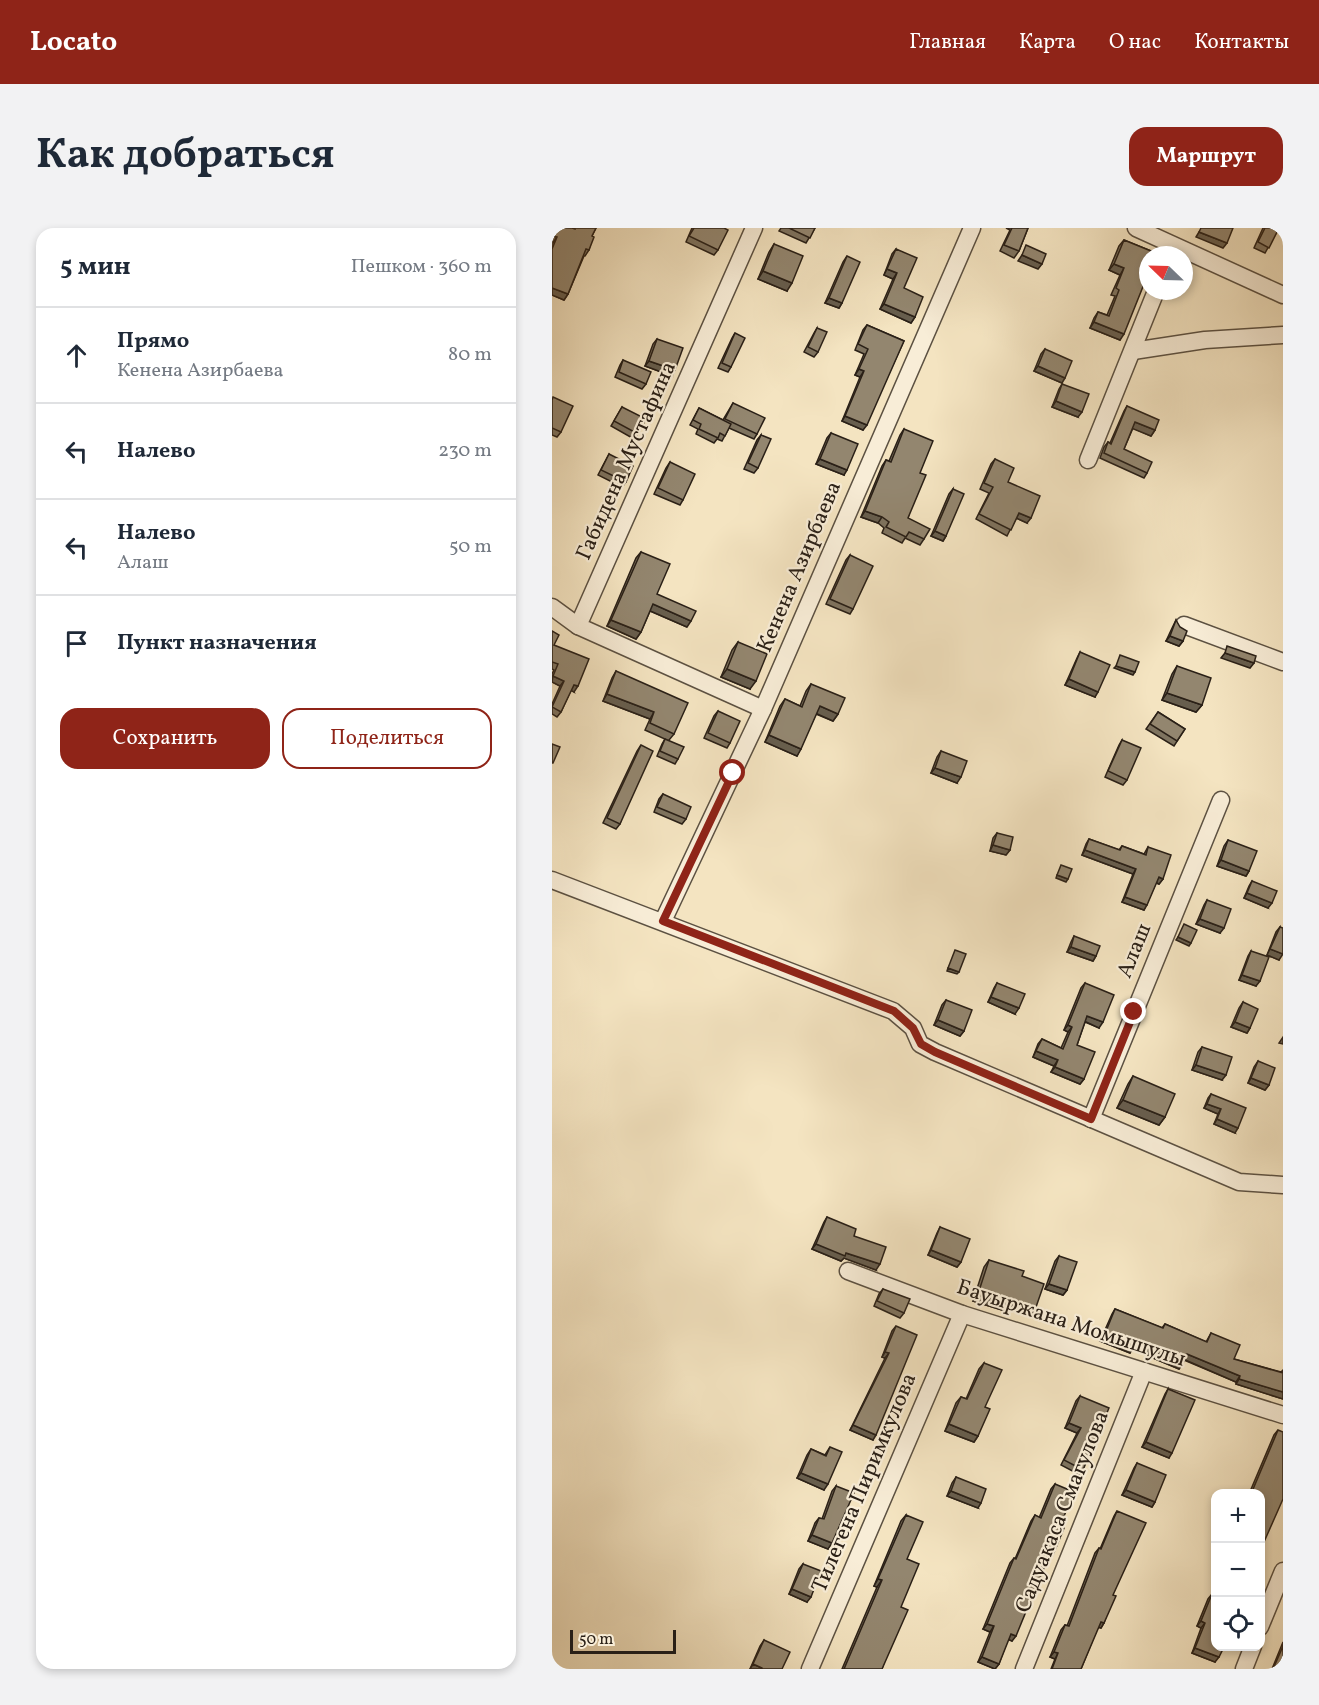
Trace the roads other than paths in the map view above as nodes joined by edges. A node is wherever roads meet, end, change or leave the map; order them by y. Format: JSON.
{"nodes":[{"id":1,"x":754,"y":228,"type":"edge"},
{"id":2,"x":972,"y":228,"type":"edge"},
{"id":3,"x":1136,"y":228,"type":"edge"},
{"id":4,"x":1163,"y":246,"type":"edge"},
{"id":5,"x":1193,"y":260,"type":"edge"},
{"id":6,"x":1283,"y":295,"type":"edge"},
{"id":7,"x":1153,"y":300,"type":"edge"},
{"id":8,"x":1283,"y":335,"type":"edge"},
{"id":9,"x":1133,"y":351,"type":"junction"},
{"id":10,"x":1088,"y":460,"type":"dead end"},
{"id":11,"x":552,"y":607,"type":"edge"},
{"id":12,"x":1184,"y":625,"type":"dead end"},
{"id":13,"x":578,"y":626,"type":"junction"},
{"id":14,"x":1283,"y":662,"type":"edge"},
{"id":15,"x":763,"y":709,"type":"junction"},
{"id":16,"x":1221,"y":800,"type":"dead end"},
{"id":17,"x":552,"y":880,"type":"edge"},
{"id":18,"x":663,"y":921,"type":"junction"},
{"id":19,"x":1091,"y":1119,"type":"junction"},
{"id":20,"x":1283,"y":1185,"type":"edge"},
{"id":21,"x":848,"y":1271,"type":"dead end"},
{"id":22,"x":962,"y":1314,"type":"junction"},
{"id":23,"x":1144,"y":1371,"type":"junction"},
{"id":24,"x":1283,"y":1415,"type":"edge"},
{"id":25,"x":1283,"y":1571,"type":"edge"},
{"id":26,"x":1265,"y":1615,"type":"edge"},
{"id":27,"x":1251,"y":1651,"type":"edge"},
{"id":28,"x":810,"y":1669,"type":"edge"},
{"id":29,"x":1024,"y":1669,"type":"edge"},
{"id":30,"x":1244,"y":1669,"type":"edge"}],
"edges":[{"from":1,"to":13,"type":"street","name":"Габидена Мустафина"},
{"from":2,"to":15,"type":"street","name":"Кенена Азирбаева"},
{"from":3,"to":4,"type":"street"},
{"from":5,"to":6,"type":"street"},
{"from":7,"to":9,"type":"street"},
{"from":8,"to":9,"type":"street"},
{"from":9,"to":10,"type":"street"},
{"from":11,"to":13,"type":"street"},
{"from":12,"to":14,"type":"street"},
{"from":13,"to":15,"type":"street"},
{"from":15,"to":18,"type":"street","name":"Кенена Азирбаева"},
{"from":16,"to":19,"type":"street","name":"Алаш"},
{"from":17,"to":18,"type":"street"},
{"from":18,"to":19,"type":"street"},
{"from":19,"to":20,"type":"street"},
{"from":21,"to":22,"type":"street","name":"Бауыржана Момышулы"},
{"from":22,"to":23,"type":"street","name":"Бауыржана Момышулы"},
{"from":22,"to":28,"type":"street","name":"Тилегена Пиримкулова"},
{"from":23,"to":24,"type":"street","name":"Бауыржана Момышулы"},
{"from":23,"to":29,"type":"street","name":"Садуакаса Смагулова"},
{"from":25,"to":26,"type":"street"},
{"from":27,"to":30,"type":"street"}]}
